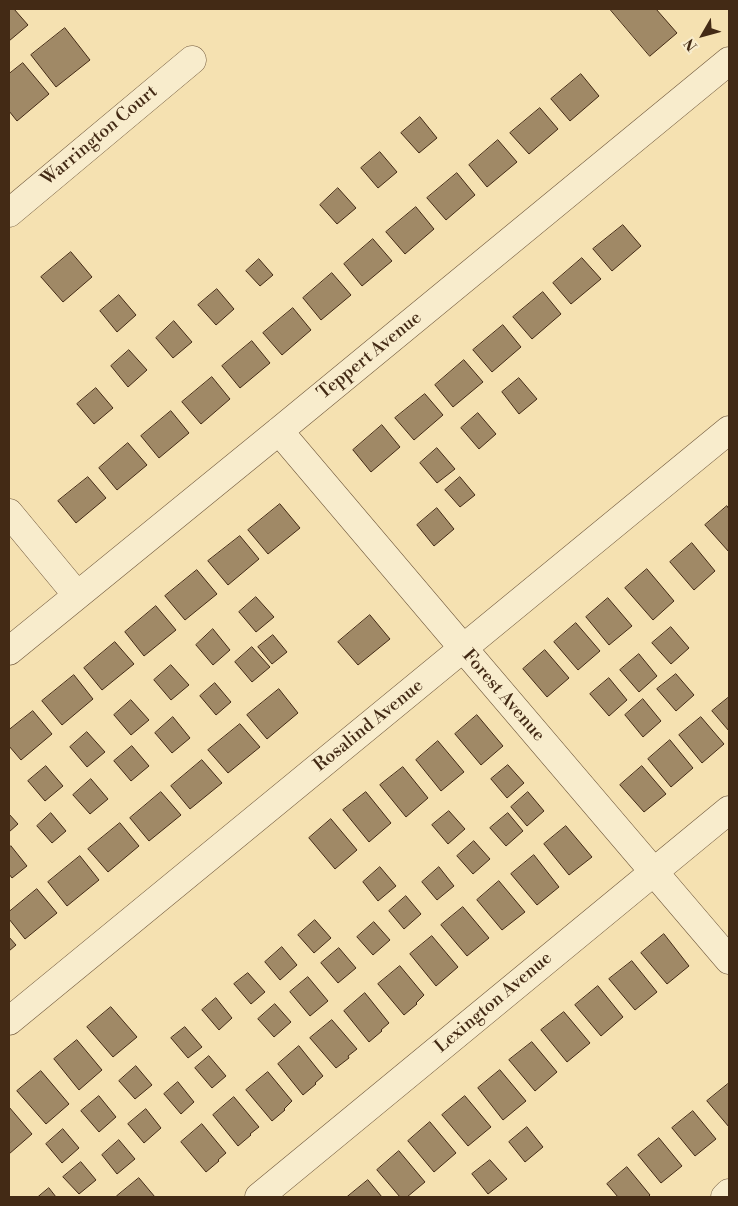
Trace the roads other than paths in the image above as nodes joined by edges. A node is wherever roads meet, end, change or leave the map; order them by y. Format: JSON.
{"nodes":[{"id":1,"x":192,"y":60,"type":"dead end"},
{"id":2,"x":729,"y":61,"type":"edge"},
{"id":3,"x":9,"y":212,"type":"edge"},
{"id":4,"x":729,"y":430,"type":"edge"},
{"id":5,"x":279,"y":431,"type":"junction"},
{"id":6,"x":9,"y":513,"type":"edge"},
{"id":7,"x":77,"y":595,"type":"junction"},
{"id":8,"x":463,"y":648,"type":"junction"},
{"id":9,"x":9,"y":651,"type":"edge"},
{"id":10,"x":729,"y":810,"type":"edge"},
{"id":11,"x":654,"y":872,"type":"junction"},
{"id":12,"x":729,"y":960,"type":"edge"},
{"id":13,"x":9,"y":1021,"type":"edge"},
{"id":14,"x":729,"y":1193,"type":"edge"},
{"id":15,"x":259,"y":1197,"type":"edge"},
{"id":16,"x":724,"y":1197,"type":"edge"}],
"edges":[{"from":1,"to":3,"type":"street","name":"Warrington Court"},
{"from":2,"to":5,"type":"street","name":"Teppert Avenue"},
{"from":4,"to":8,"type":"street","name":"Rosalind Avenue"},
{"from":5,"to":7,"type":"street","name":"Teppert Avenue"},
{"from":5,"to":8,"type":"street","name":"Forest Avenue"},
{"from":6,"to":7,"type":"street"},
{"from":7,"to":9,"type":"street","name":"Teppert Avenue"},
{"from":8,"to":11,"type":"street","name":"Forest Avenue"},
{"from":8,"to":13,"type":"street","name":"Rosalind Avenue"},
{"from":10,"to":11,"type":"street","name":"Lexington Avenue"},
{"from":11,"to":12,"type":"street","name":"Forest Avenue"},
{"from":11,"to":15,"type":"street","name":"Lexington Avenue"},
{"from":14,"to":16,"type":"street"}]}
